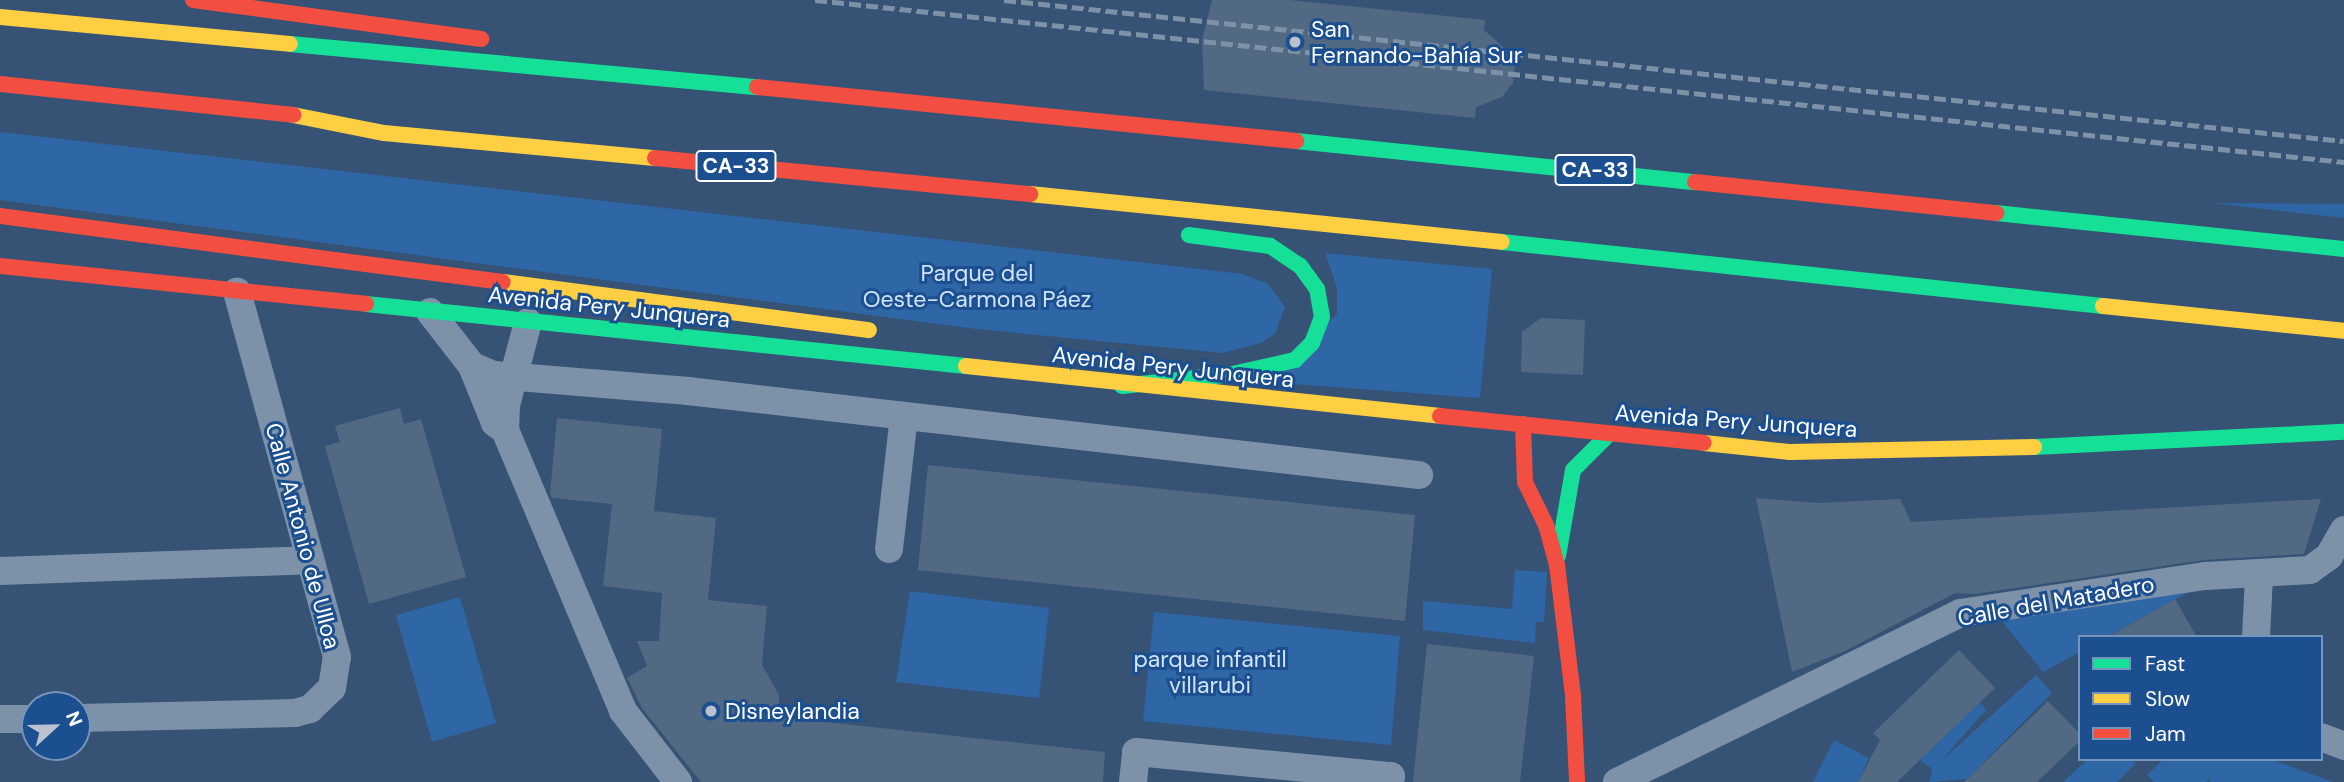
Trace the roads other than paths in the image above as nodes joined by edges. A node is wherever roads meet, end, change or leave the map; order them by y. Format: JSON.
{"nodes":[{"id":1,"x":193,"y":0,"type":"edge"},
{"id":2,"x":0,"y":17,"type":"edge"},
{"id":3,"x":568,"y":72,"type":"junction"},
{"id":4,"x":0,"y":84,"type":"edge"},
{"id":5,"x":1089,"y":199,"type":"junction"},
{"id":6,"x":0,"y":216,"type":"edge"},
{"id":7,"x":1149,"y":226,"type":"dead end"},
{"id":8,"x":1174,"y":233,"type":"dead end"},
{"id":9,"x":2344,"y":249,"type":"edge"},
{"id":10,"x":0,"y":266,"type":"edge"},
{"id":11,"x":237,"y":290,"type":"junction"},
{"id":12,"x":429,"y":312,"type":"junction"},
{"id":13,"x":528,"y":322,"type":"junction"},
{"id":14,"x":2344,"y":331,"type":"edge"},
{"id":15,"x":889,"y":332,"type":"dead end"},
{"id":16,"x":925,"y":345,"type":"dead end"},
{"id":17,"x":472,"y":366,"type":"junction"},
{"id":18,"x":972,"y":366,"type":"junction"},
{"id":19,"x":514,"y":375,"type":"junction"},
{"id":20,"x":1122,"y":386,"type":"junction"},
{"id":21,"x":904,"y":416,"type":"junction"},
{"id":22,"x":1446,"y":419,"type":"junction"},
{"id":23,"x":1523,"y":424,"type":"junction"},
{"id":24,"x":505,"y":430,"type":"junction"},
{"id":25,"x":2344,"y":432,"type":"edge"},
{"id":26,"x":1608,"y":435,"type":"junction"},
{"id":27,"x":1479,"y":440,"type":"dead end"},
{"id":28,"x":1509,"y":463,"type":"dead end"},
{"id":29,"x":1419,"y":475,"type":"dead end"},
{"id":30,"x":1555,"y":477,"type":"dead end"},
{"id":31,"x":1525,"y":482,"type":"junction"},
{"id":32,"x":1562,"y":519,"type":"junction"},
{"id":33,"x":2344,"y":530,"type":"edge"},
{"id":34,"x":889,"y":549,"type":"dead end"},
{"id":35,"x":309,"y":561,"type":"junction"},
{"id":36,"x":1557,"y":565,"type":"junction"},
{"id":37,"x":0,"y":571,"type":"edge"},
{"id":38,"x":2259,"y":576,"type":"junction"},
{"id":39,"x":2256,"y":635,"type":"edge"},
{"id":40,"x":91,"y":718,"type":"edge"},
{"id":41,"x":0,"y":719,"type":"edge"},
{"id":42,"x":21,"y":719,"type":"edge"},
{"id":43,"x":2323,"y":738,"type":"edge"},
{"id":44,"x":2344,"y":746,"type":"edge"},
{"id":45,"x":678,"y":782,"type":"edge"},
{"id":46,"x":1133,"y":782,"type":"edge"},
{"id":47,"x":1390,"y":782,"type":"edge"},
{"id":48,"x":1577,"y":782,"type":"edge"},
{"id":49,"x":1618,"y":782,"type":"edge"}],
"edges":[{"from":1,"to":3,"type":"main road"},
{"from":2,"to":3,"type":"main road","number":"CA-33"},
{"from":3,"to":9,"type":"main road","number":"CA-33"},
{"from":4,"to":5,"type":"main road","number":"CA-33"},
{"from":5,"to":7,"type":"main road"},
{"from":5,"to":14,"type":"main road","number":"CA-33"},
{"from":6,"to":15,"type":"main road"},
{"from":8,"to":20,"type":"main road"},
{"from":10,"to":11,"type":"main road","name":"Avenida Pery Junquera"},
{"from":11,"to":12,"type":"main road","name":"Avenida Pery Junquera"},
{"from":11,"to":35,"type":"street","name":"Calle Antonio de Ulloa"},
{"from":12,"to":13,"type":"main road","name":"Avenida Pery Junquera"},
{"from":12,"to":17,"type":"street"},
{"from":13,"to":18,"type":"main road","name":"Avenida Pery Junquera"},
{"from":13,"to":19,"type":"street"},
{"from":16,"to":18,"type":"main road"},
{"from":17,"to":19,"type":"street"},
{"from":17,"to":24,"type":"street"},
{"from":18,"to":20,"type":"main road","name":"Avenida Pery Junquera"},
{"from":19,"to":21,"type":"street"},
{"from":19,"to":24,"type":"street"},
{"from":20,"to":22,"type":"main road","name":"Avenida Pery Junquera"},
{"from":21,"to":29,"type":"street"},
{"from":21,"to":34,"type":"street"},
{"from":22,"to":23,"type":"main road","name":"Avenida Pery Junquera"},
{"from":22,"to":27,"type":"main road"},
{"from":23,"to":26,"type":"main road","name":"Avenida Pery Junquera"},
{"from":23,"to":31,"type":"main road"},
{"from":24,"to":45,"type":"street"},
{"from":25,"to":26,"type":"main road","name":"Avenida Pery Junquera"},
{"from":26,"to":32,"type":"main road"},
{"from":28,"to":31,"type":"main road"},
{"from":30,"to":32,"type":"main road"},
{"from":31,"to":36,"type":"main road"},
{"from":32,"to":36,"type":"main road"},
{"from":33,"to":38,"type":"street","name":"Calle del Matadero"},
{"from":35,"to":37,"type":"street"},
{"from":35,"to":40,"type":"street","name":"Calle Antonio de Ulloa"},
{"from":36,"to":48,"type":"main road"},
{"from":38,"to":39,"type":"street"},
{"from":38,"to":49,"type":"street","name":"Calle del Matadero"},
{"from":41,"to":42,"type":"street"},
{"from":43,"to":44,"type":"street"},
{"from":46,"to":47,"type":"street"}]}
